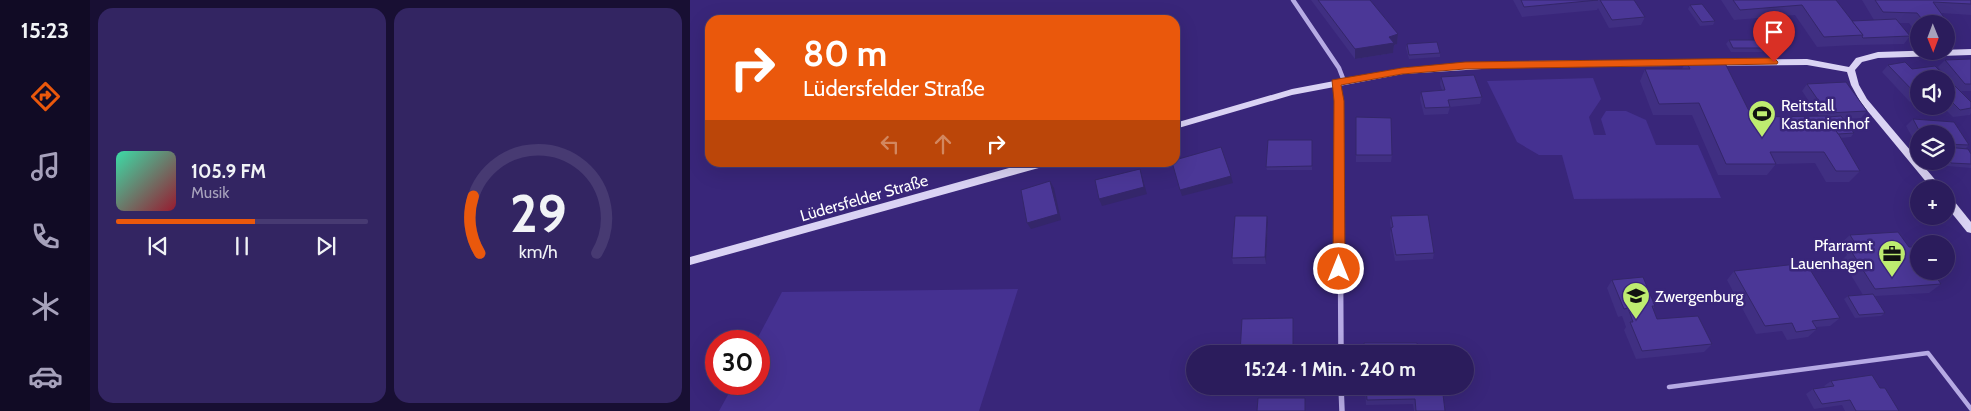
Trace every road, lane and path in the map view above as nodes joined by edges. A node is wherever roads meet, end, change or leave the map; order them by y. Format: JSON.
{"nodes":[{"id":1,"x":1293,"y":0,"type":"edge"},
{"id":2,"x":1971,"y":52,"type":"edge"},
{"id":3,"x":1852,"y":70,"type":"junction"},
{"id":4,"x":1340,"y":82,"type":"junction"},
{"id":5,"x":1180,"y":125,"type":"edge"},
{"id":6,"x":1028,"y":167,"type":"edge"},
{"id":7,"x":1930,"y":180,"type":"edge"},
{"id":8,"x":1955,"y":210,"type":"edge"},
{"id":9,"x":1971,"y":229,"type":"edge"},
{"id":10,"x":690,"y":261,"type":"edge"},
{"id":11,"x":1341,"y":345,"type":"edge"},
{"id":12,"x":1670,"y":388,"type":"dead end"},
{"id":13,"x":1341,"y":395,"type":"edge"},
{"id":14,"x":1971,"y":409,"type":"edge"},
{"id":15,"x":1342,"y":411,"type":"edge"}],
"edges":[{"from":1,"to":4,"type":"street"},
{"from":2,"to":3,"type":"street"},
{"from":3,"to":4,"type":"street"},
{"from":3,"to":7,"type":"street"},
{"from":4,"to":5,"type":"street"},
{"from":4,"to":11,"type":"street"},
{"from":6,"to":10,"type":"street","name":"Lüdersfelder Straße"},
{"from":8,"to":9,"type":"street"},
{"from":12,"to":14,"type":"lane"},
{"from":13,"to":15,"type":"street"}]}
